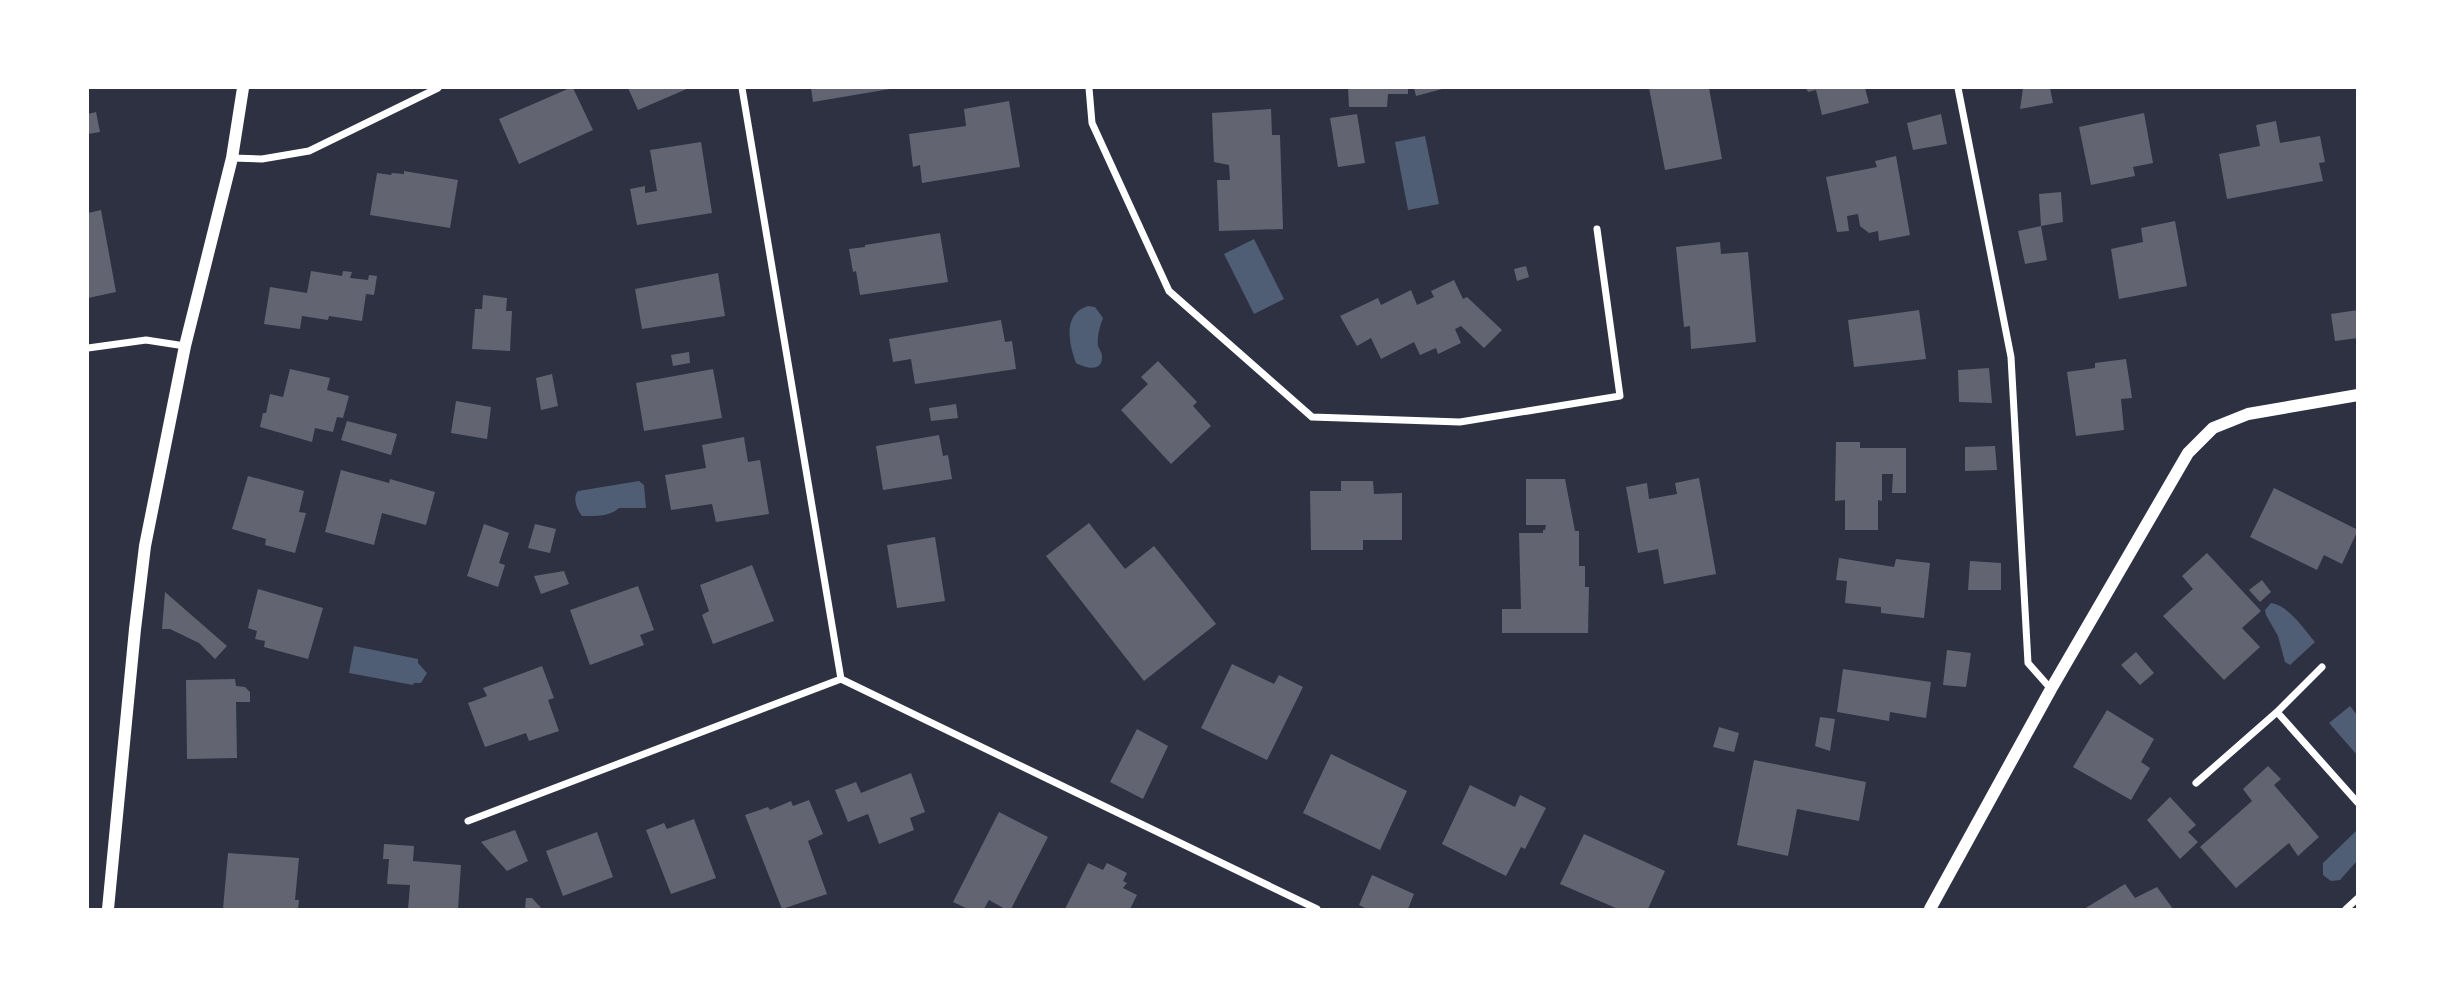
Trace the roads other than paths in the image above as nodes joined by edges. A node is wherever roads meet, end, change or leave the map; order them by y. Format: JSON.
{"nodes":[{"id":1,"x":243,"y":88,"type":"edge"},
{"id":2,"x":438,"y":88,"type":"edge"},
{"id":3,"x":741,"y":88,"type":"edge"},
{"id":4,"x":1089,"y":88,"type":"edge"},
{"id":5,"x":1958,"y":88,"type":"edge"},
{"id":6,"x":232,"y":158,"type":"junction"},
{"id":7,"x":1597,"y":229,"type":"dead end"},
{"id":8,"x":185,"y":346,"type":"junction"},
{"id":9,"x":88,"y":348,"type":"edge"},
{"id":10,"x":2357,"y":395,"type":"edge"},
{"id":11,"x":2322,"y":667,"type":"dead end"},
{"id":12,"x":841,"y":679,"type":"junction"},
{"id":13,"x":2051,"y":689,"type":"junction"},
{"id":14,"x":2277,"y":712,"type":"junction"},
{"id":15,"x":2196,"y":783,"type":"dead end"},
{"id":16,"x":2357,"y":803,"type":"edge"},
{"id":17,"x":468,"y":821,"type":"dead end"},
{"id":18,"x":2355,"y":903,"type":"edge"},
{"id":19,"x":108,"y":909,"type":"edge"},
{"id":20,"x":1317,"y":909,"type":"edge"},
{"id":21,"x":1930,"y":909,"type":"edge"},
{"id":22,"x":2346,"y":909,"type":"edge"}],
"edges":[{"from":1,"to":6,"type":"street"},
{"from":2,"to":6,"type":"street"},
{"from":3,"to":12,"type":"street"},
{"from":4,"to":7,"type":"street"},
{"from":5,"to":13,"type":"street"},
{"from":6,"to":8,"type":"street"},
{"from":8,"to":9,"type":"street"},
{"from":8,"to":19,"type":"street"},
{"from":10,"to":13,"type":"street"},
{"from":11,"to":14,"type":"street"},
{"from":12,"to":17,"type":"street"},
{"from":12,"to":20,"type":"street"},
{"from":13,"to":21,"type":"street"},
{"from":14,"to":15,"type":"street"},
{"from":14,"to":16,"type":"street"},
{"from":18,"to":22,"type":"street"}]}
